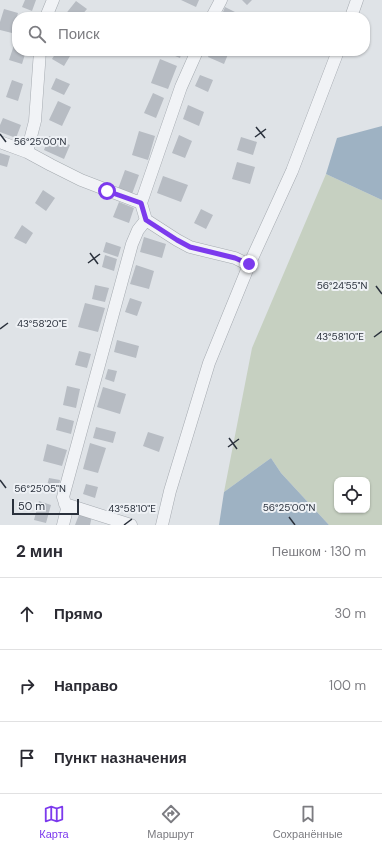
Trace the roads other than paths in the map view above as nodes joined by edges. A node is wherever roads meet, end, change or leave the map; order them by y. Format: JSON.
{"nodes":[{"id":1,"x":53,"y":0,"type":"edge"},
{"id":2,"x":221,"y":0,"type":"edge"},
{"id":3,"x":357,"y":0,"type":"edge"},
{"id":4,"x":48,"y":12,"type":"edge"},
{"id":5,"x":215,"y":12,"type":"edge"},
{"id":6,"x":353,"y":12,"type":"edge"},
{"id":7,"x":40,"y":56,"type":"edge"},
{"id":8,"x":195,"y":56,"type":"edge"},
{"id":9,"x":336,"y":56,"type":"edge"},
{"id":10,"x":0,"y":142,"type":"edge"},
{"id":11,"x":27,"y":152,"type":"junction"},
{"id":12,"x":141,"y":203,"type":"junction"},
{"id":13,"x":146,"y":220,"type":"junction"},
{"id":14,"x":249,"y":264,"type":"junction"},
{"id":15,"x":65,"y":504,"type":"junction"},
{"id":16,"x":63,"y":525,"type":"edge"},
{"id":17,"x":131,"y":525,"type":"edge"},
{"id":18,"x":162,"y":525,"type":"edge"}],
"edges":[{"from":1,"to":4,"type":"street"},
{"from":2,"to":5,"type":"street"},
{"from":3,"to":6,"type":"street"},
{"from":7,"to":11,"type":"street"},
{"from":8,"to":12,"type":"street"},
{"from":9,"to":14,"type":"street"},
{"from":10,"to":11,"type":"street"},
{"from":11,"to":12,"type":"street"},
{"from":12,"to":13,"type":"street"},
{"from":13,"to":14,"type":"street"},
{"from":13,"to":15,"type":"street"},
{"from":14,"to":18,"type":"street"},
{"from":15,"to":16,"type":"street"},
{"from":15,"to":17,"type":"street"}]}
